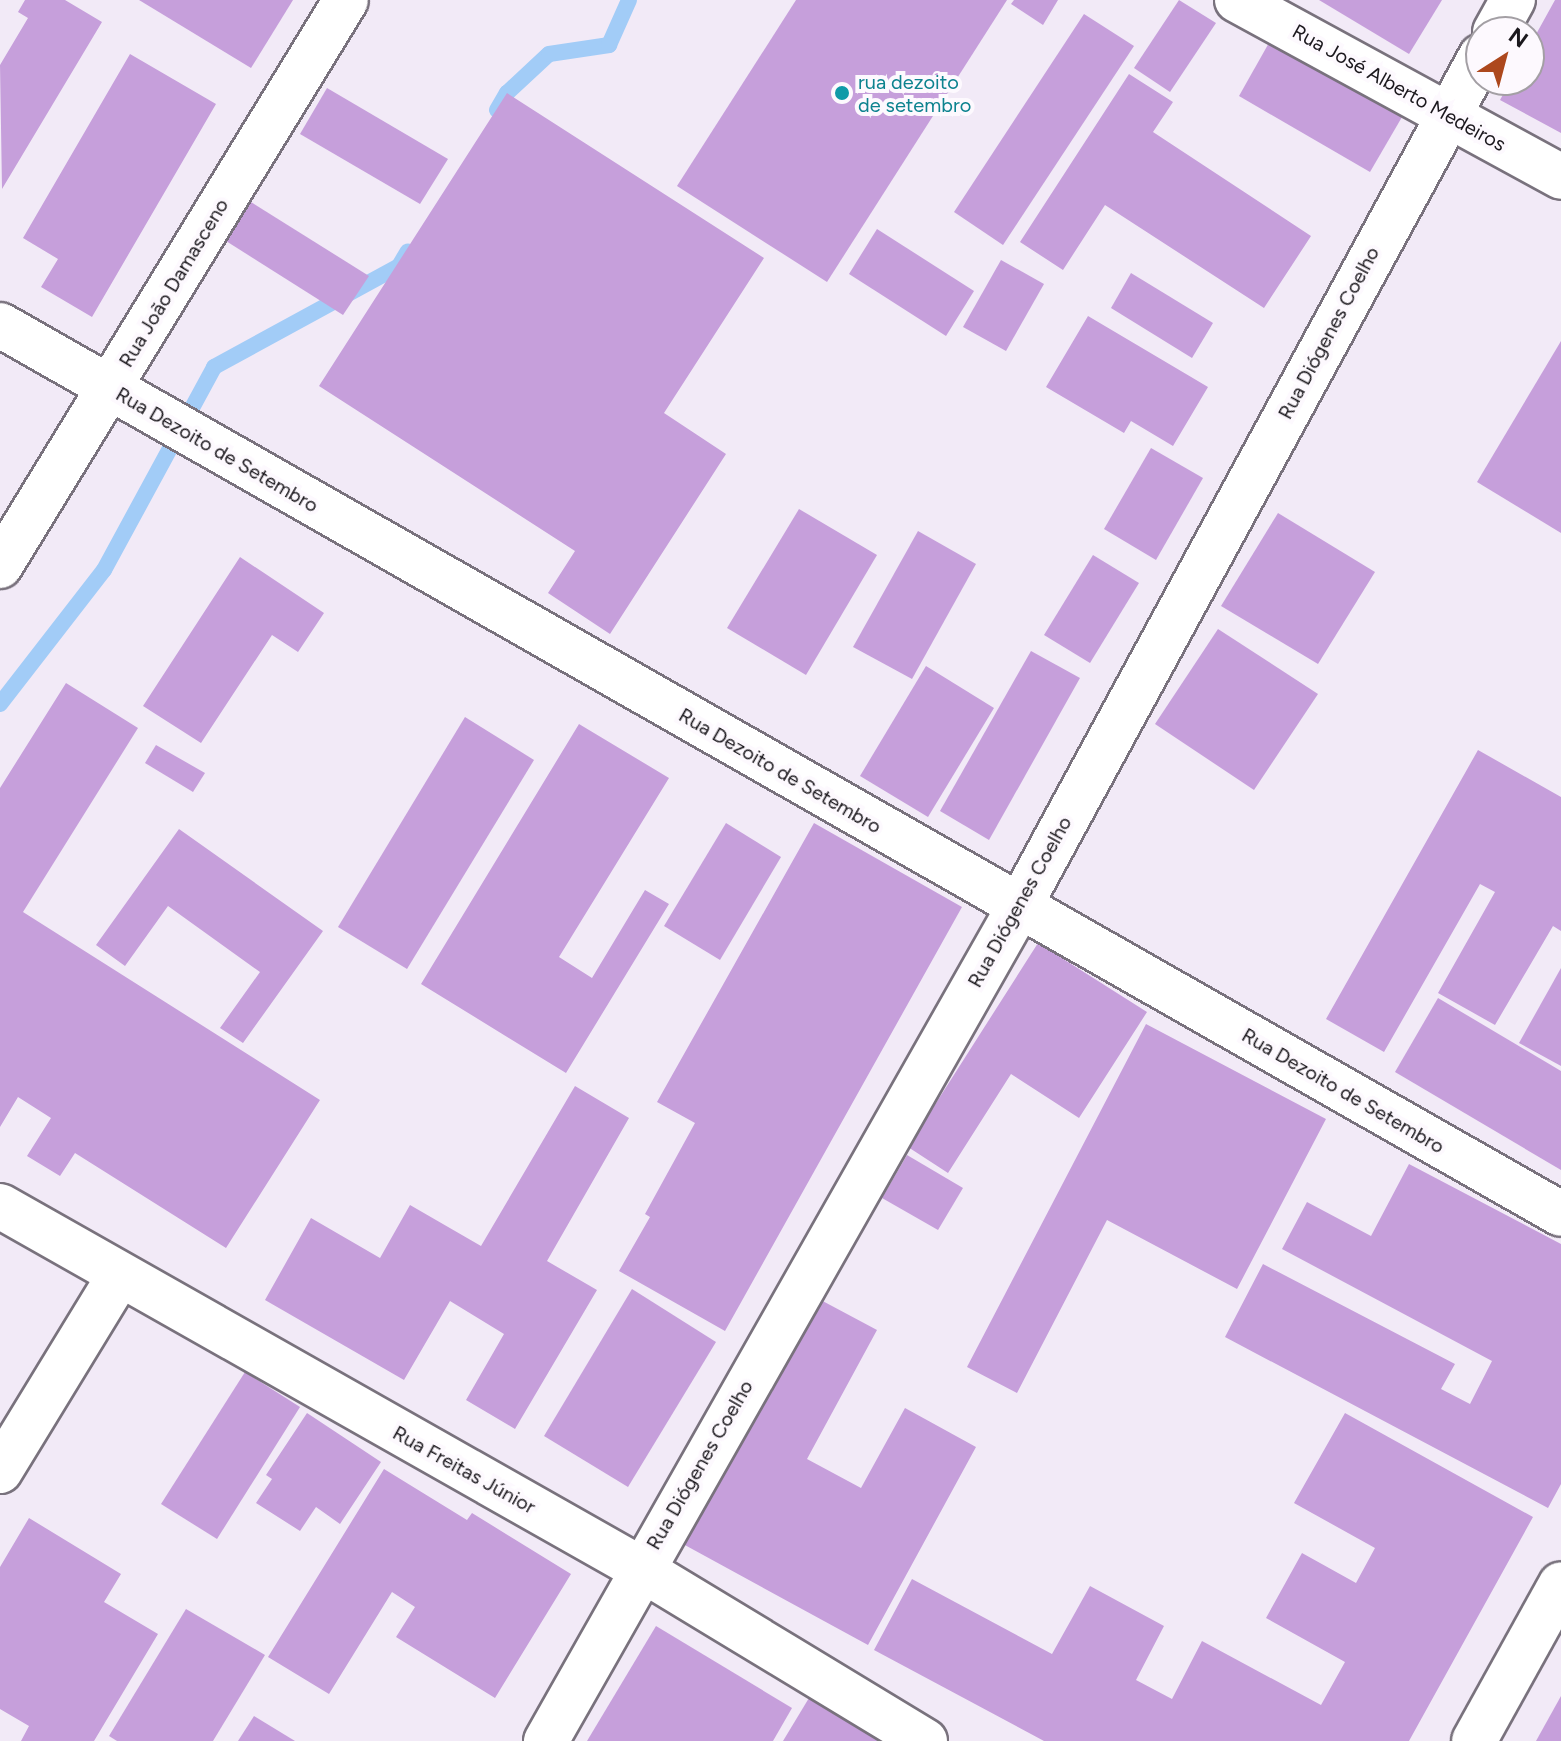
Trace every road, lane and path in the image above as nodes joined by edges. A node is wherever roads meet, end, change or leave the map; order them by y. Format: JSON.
{"nodes":[{"id":1,"x":346,"y":0,"type":"edge"},
{"id":2,"x":1237,"y":0,"type":"edge"},
{"id":3,"x":1465,"y":84,"type":"edge"},
{"id":4,"x":1448,"y":113,"type":"junction"},
{"id":5,"x":1561,"y":177,"type":"edge"},
{"id":6,"x":0,"y":325,"type":"edge"},
{"id":7,"x":110,"y":388,"type":"junction"},
{"id":8,"x":0,"y":566,"type":"edge"},
{"id":9,"x":1019,"y":907,"type":"junction"},
{"id":10,"x":0,"y":1206,"type":"edge"},
{"id":11,"x":1561,"y":1214,"type":"edge"},
{"id":12,"x":119,"y":1276,"type":"junction"},
{"id":13,"x":0,"y":1471,"type":"edge"},
{"id":14,"x":641,"y":1569,"type":"junction"},
{"id":15,"x":1561,"y":1584,"type":"edge"},
{"id":16,"x":546,"y":1741,"type":"edge"},
{"id":17,"x":925,"y":1741,"type":"edge"},
{"id":18,"x":1474,"y":1741,"type":"edge"}],
"edges":[{"from":1,"to":7,"type":"street","name":"Rua João Damasceno"},
{"from":2,"to":4,"type":"street","name":"Rua José Alberto Medeiros"},
{"from":3,"to":4,"type":"street","name":"Rua Diógenes Coelho"},
{"from":4,"to":5,"type":"street","name":"Rua José Alberto Medeiros"},
{"from":4,"to":9,"type":"street","name":"Rua Diógenes Coelho"},
{"from":6,"to":7,"type":"street","name":"Rua Dezoito de Setembro"},
{"from":7,"to":8,"type":"street","name":"Rua João Damasceno"},
{"from":7,"to":9,"type":"street","name":"Rua Dezoito de Setembro"},
{"from":9,"to":11,"type":"street","name":"Rua Dezoito de Setembro"},
{"from":9,"to":14,"type":"street","name":"Rua Diógenes Coelho"},
{"from":10,"to":12,"type":"street","name":"Rua Freitas Júnior"},
{"from":12,"to":13,"type":"street"},
{"from":12,"to":14,"type":"street","name":"Rua Freitas Júnior"},
{"from":14,"to":16,"type":"street","name":"Rua Diógenes Coelho"},
{"from":14,"to":17,"type":"street","name":"Rua Freitas Júnior"},
{"from":15,"to":18,"type":"street"}]}
